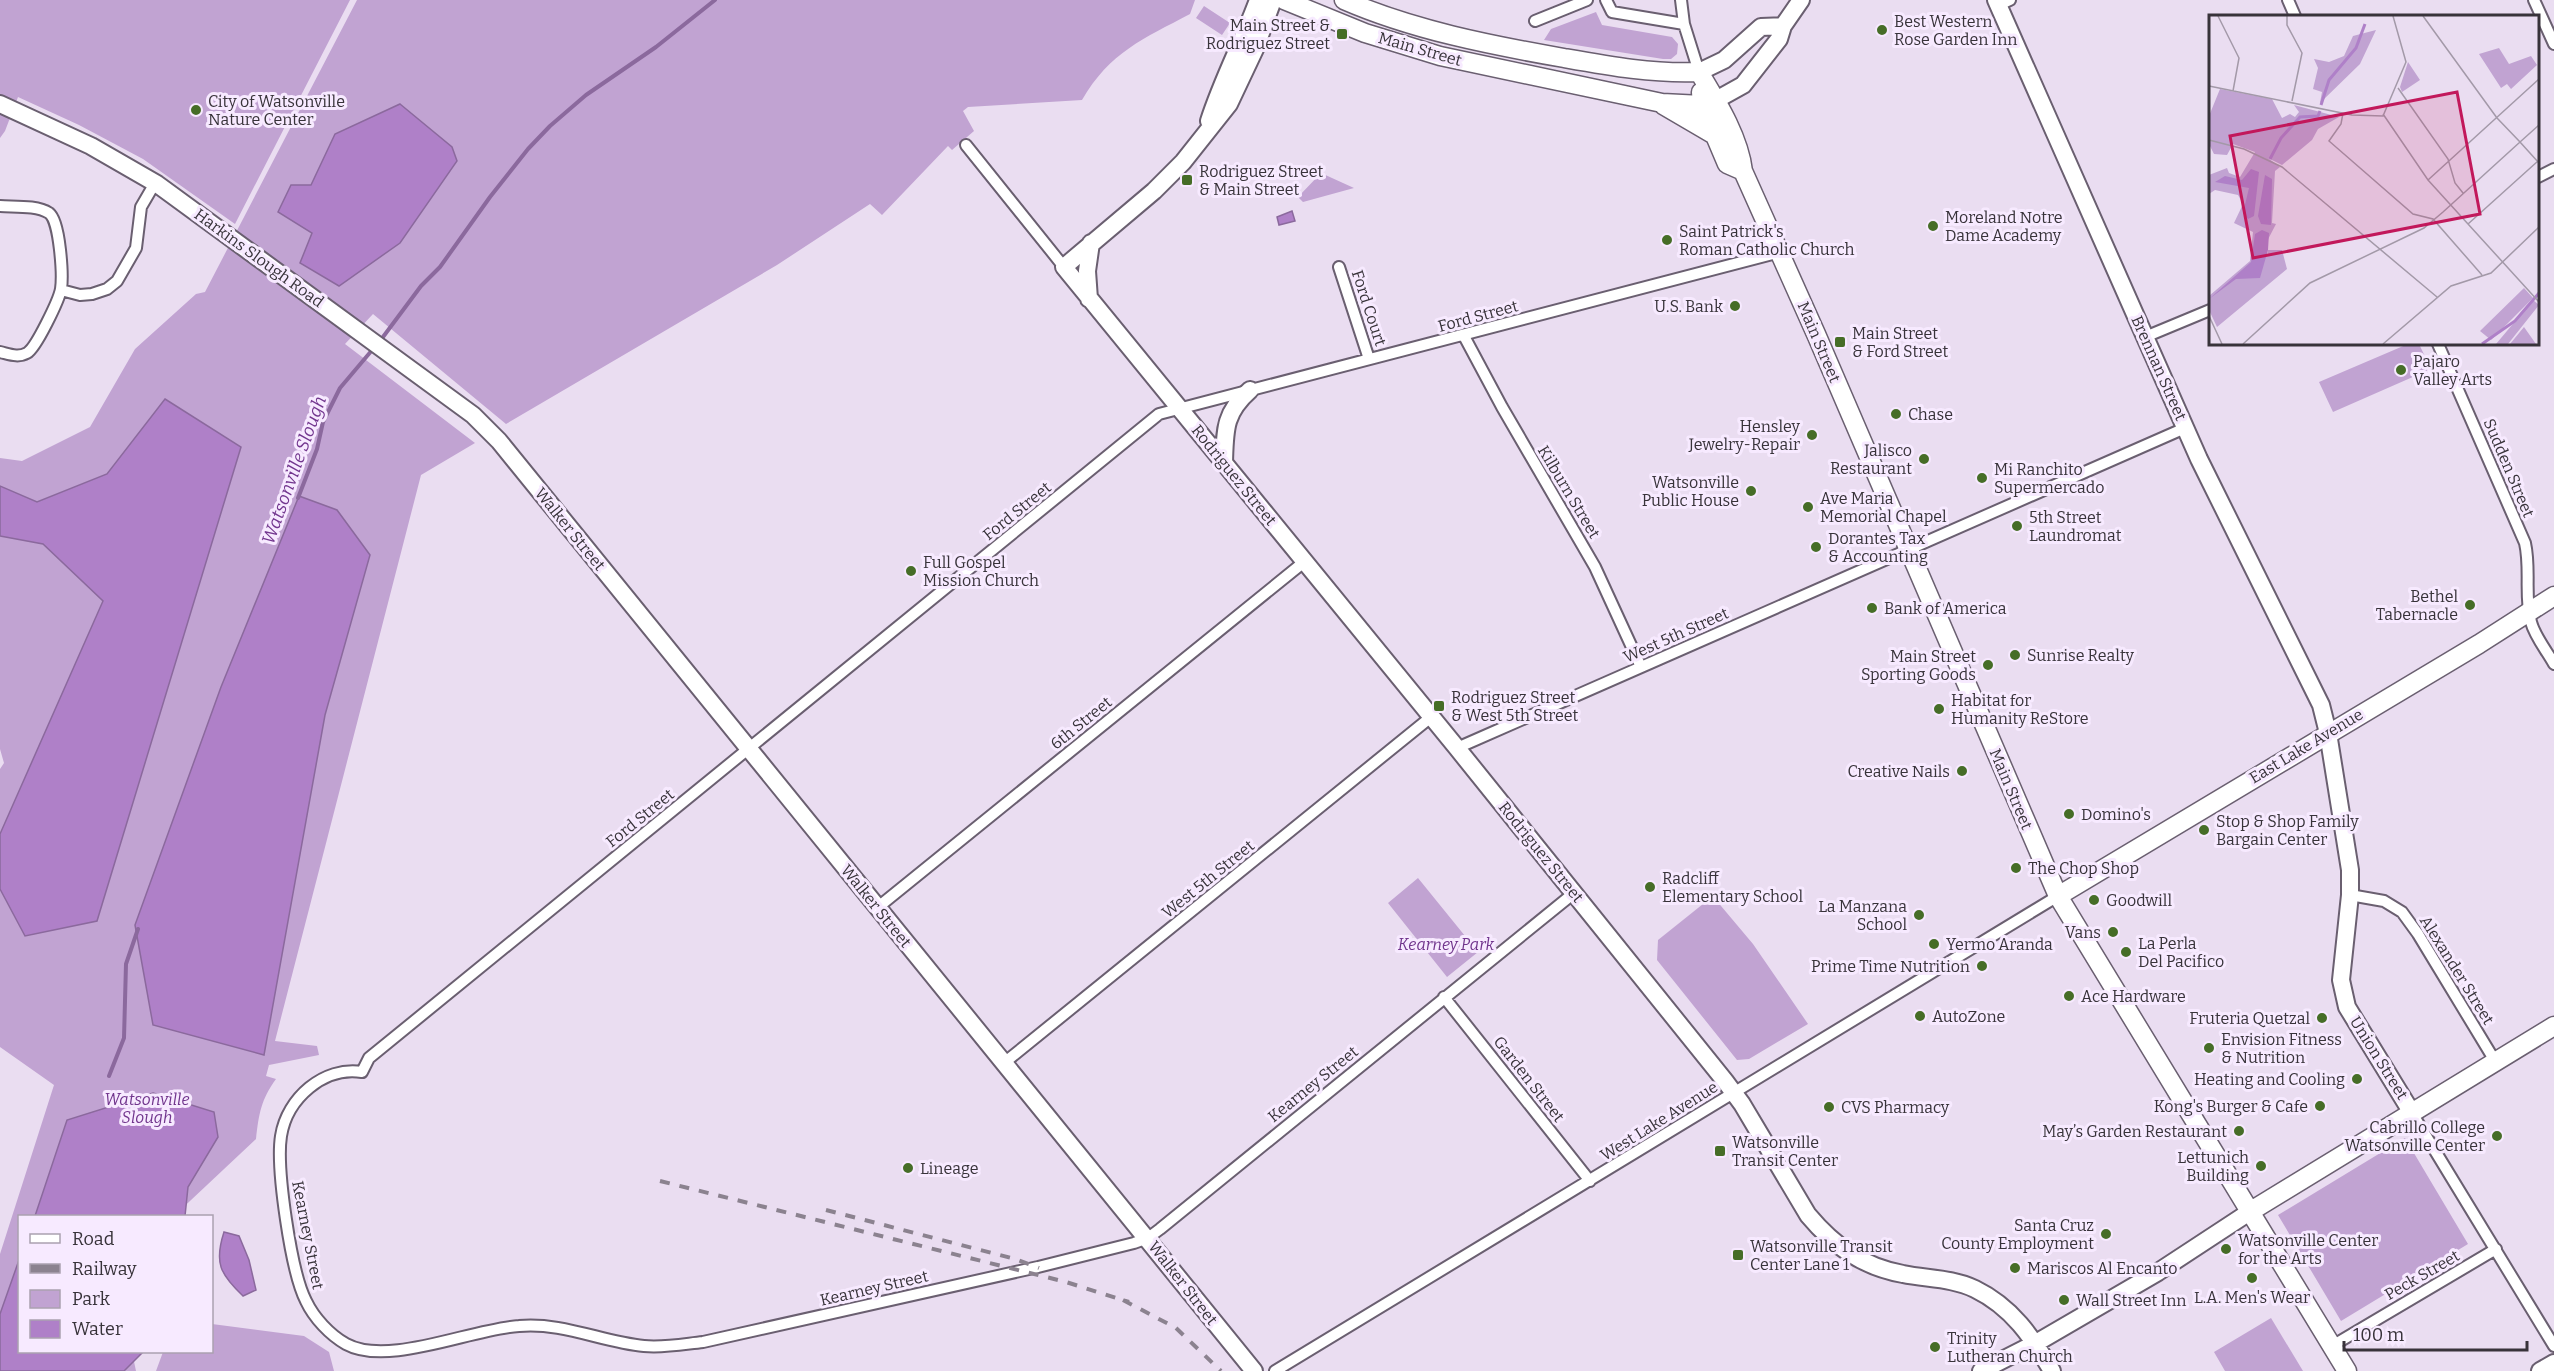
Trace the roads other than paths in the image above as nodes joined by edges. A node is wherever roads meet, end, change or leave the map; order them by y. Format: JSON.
{"nodes":[{"id":1,"x":1258,"y":0,"type":"edge"},
{"id":2,"x":1273,"y":0,"type":"edge"},
{"id":3,"x":1284,"y":0,"type":"edge"},
{"id":4,"x":1344,"y":0,"type":"edge"},
{"id":5,"x":1587,"y":0,"type":"edge"},
{"id":6,"x":1606,"y":0,"type":"edge"},
{"id":7,"x":1681,"y":0,"type":"edge"},
{"id":8,"x":1801,"y":0,"type":"edge"},
{"id":9,"x":2288,"y":0,"type":"edge"},
{"id":10,"x":2534,"y":0,"type":"edge"},
{"id":11,"x":2002,"y":2,"type":"edge"},
{"id":12,"x":2295,"y":15,"type":"edge"},
{"id":13,"x":1535,"y":21,"type":"dead end"},
{"id":14,"x":1684,"y":24,"type":"junction"},
{"id":15,"x":1782,"y":26,"type":"junction"},
{"id":16,"x":2554,"y":44,"type":"edge"},
{"id":17,"x":1699,"y":72,"type":"junction"},
{"id":18,"x":1709,"y":102,"type":"junction"},
{"id":19,"x":0,"y":104,"type":"edge"},
{"id":20,"x":1662,"y":104,"type":"junction"},
{"id":21,"x":1206,"y":131,"type":"junction"},
{"id":22,"x":1716,"y":136,"type":"junction"},
{"id":23,"x":966,"y":145,"type":"dead end"},
{"id":24,"x":2554,"y":169,"type":"edge"},
{"id":25,"x":1743,"y":171,"type":"junction"},
{"id":26,"x":2539,"y":176,"type":"edge"},
{"id":27,"x":155,"y":183,"type":"junction"},
{"id":28,"x":0,"y":206,"type":"edge"},
{"id":29,"x":1091,"y":243,"type":"junction"},
{"id":30,"x":1780,"y":252,"type":"junction"},
{"id":31,"x":1064,"y":267,"type":"junction"},
{"id":32,"x":1340,"y":267,"type":"dead end"},
{"id":33,"x":61,"y":290,"type":"junction"},
{"id":34,"x":1089,"y":299,"type":"junction"},
{"id":35,"x":2209,"y":311,"type":"edge"},
{"id":36,"x":1464,"y":336,"type":"junction"},
{"id":37,"x":2145,"y":337,"type":"junction"},
{"id":38,"x":2438,"y":345,"type":"edge"},
{"id":39,"x":0,"y":352,"type":"edge"},
{"id":40,"x":1369,"y":359,"type":"junction"},
{"id":41,"x":1250,"y":390,"type":"junction"},
{"id":42,"x":1179,"y":408,"type":"junction"},
{"id":43,"x":2185,"y":428,"type":"junction"},
{"id":44,"x":499,"y":441,"type":"joint"},
{"id":45,"x":1224,"y":463,"type":"junction"},
{"id":46,"x":1908,"y":550,"type":"junction"},
{"id":47,"x":1304,"y":562,"type":"junction"},
{"id":48,"x":2554,"y":596,"type":"edge"},
{"id":49,"x":2529,"y":611,"type":"junction"},
{"id":50,"x":2554,"y":664,"type":"edge"},
{"id":51,"x":1641,"y":667,"type":"junction"},
{"id":52,"x":1431,"y":717,"type":"junction"},
{"id":53,"x":2328,"y":733,"type":"junction"},
{"id":54,"x":1457,"y":748,"type":"junction"},
{"id":55,"x":748,"y":749,"type":"junction"},
{"id":56,"x":1574,"y":893,"type":"junction"},
{"id":57,"x":2058,"y":896,"type":"junction"},
{"id":58,"x":2350,"y":896,"type":"junction"},
{"id":59,"x":877,"y":908,"type":"junction"},
{"id":60,"x":1444,"y":997,"type":"junction"},
{"id":61,"x":2554,"y":1026,"type":"edge"},
{"id":62,"x":2495,"y":1061,"type":"junction"},
{"id":63,"x":1004,"y":1063,"type":"junction"},
{"id":64,"x":310,"y":1088,"type":"joint"},
{"id":65,"x":1734,"y":1093,"type":"junction"},
{"id":66,"x":2412,"y":1113,"type":"junction"},
{"id":67,"x":1590,"y":1180,"type":"junction"},
{"id":68,"x":2251,"y":1211,"type":"junction"},
{"id":69,"x":1148,"y":1238,"type":"junction"},
{"id":70,"x":2496,"y":1249,"type":"junction"},
{"id":71,"x":2036,"y":1343,"type":"junction"},
{"id":72,"x":2332,"y":1346,"type":"junction"},
{"id":73,"x":2554,"y":1346,"type":"edge"},
{"id":74,"x":2554,"y":1363,"type":"edge"},
{"id":75,"x":1254,"y":1371,"type":"edge"},
{"id":76,"x":1275,"y":1371,"type":"edge"},
{"id":77,"x":1982,"y":1371,"type":"edge"},
{"id":78,"x":2052,"y":1371,"type":"edge"},
{"id":79,"x":2347,"y":1371,"type":"edge"},
{"id":80,"x":2540,"y":1371,"type":"edge"}],
"edges":[{"from":1,"to":21,"type":"street"},
{"from":2,"to":21,"type":"street"},
{"from":3,"to":20,"type":"main road","name":"Main Street"},
{"from":4,"to":17,"type":"main road","name":"Main Street"},
{"from":5,"to":13,"type":"street"},
{"from":6,"to":14,"type":"street"},
{"from":7,"to":14,"type":"street"},
{"from":8,"to":15,"type":"street"},
{"from":9,"to":12,"type":"street"},
{"from":10,"to":16,"type":"street"},
{"from":11,"to":37,"type":"street","name":"Brennan Street"},
{"from":14,"to":17,"type":"street"},
{"from":15,"to":17,"type":"street"},
{"from":15,"to":18,"type":"street"},
{"from":17,"to":18,"type":"main road","name":"Main Street"},
{"from":18,"to":20,"type":"main road","name":"Main Street"},
{"from":18,"to":22,"type":"main road","name":"Main Street"},
{"from":18,"to":25,"type":"main road","name":"Main Street"},
{"from":19,"to":27,"type":"street","name":"Harkins Slough Road"},
{"from":20,"to":22,"type":"main road"},
{"from":21,"to":29,"type":"street"},
{"from":22,"to":25,"type":"main road","name":"Main Street"},
{"from":23,"to":31,"type":"street","name":"Rodriguez Street"},
{"from":24,"to":26,"type":"street"},
{"from":25,"to":30,"type":"main road","name":"Main Street"},
{"from":27,"to":33,"type":"street"},
{"from":27,"to":44,"type":"street","name":"Harkins Slough Road"},
{"from":28,"to":33,"type":"street"},
{"from":29,"to":31,"type":"street"},
{"from":29,"to":34,"type":"street"},
{"from":30,"to":36,"type":"street","name":"Ford Street"},
{"from":30,"to":46,"type":"main road","name":"Main Street"},
{"from":31,"to":34,"type":"street","name":"Rodriguez Street"},
{"from":32,"to":40,"type":"street","name":"Ford Court"},
{"from":33,"to":39,"type":"street"},
{"from":34,"to":42,"type":"street","name":"Rodriguez Street"},
{"from":35,"to":37,"type":"street"},
{"from":36,"to":40,"type":"street","name":"Ford Street"},
{"from":36,"to":51,"type":"street","name":"Kilburn Street"},
{"from":37,"to":43,"type":"street","name":"Brennan Street"},
{"from":38,"to":49,"type":"street","name":"Sudden Street"},
{"from":40,"to":41,"type":"street","name":"Ford Street"},
{"from":41,"to":42,"type":"street","name":"Ford Street"},
{"from":41,"to":45,"type":"street"},
{"from":42,"to":45,"type":"street","name":"Rodriguez Street"},
{"from":42,"to":55,"type":"street","name":"Ford Street"},
{"from":43,"to":46,"type":"street","name":"West 5th Street"},
{"from":43,"to":53,"type":"street","name":"Brennan Street"},
{"from":44,"to":55,"type":"street","name":"Walker Street"},
{"from":45,"to":47,"type":"street","name":"Rodriguez Street"},
{"from":46,"to":51,"type":"street","name":"West 5th Street"},
{"from":46,"to":57,"type":"main road","name":"Main Street"},
{"from":47,"to":52,"type":"street","name":"Rodriguez Street"},
{"from":47,"to":59,"type":"street","name":"6th Street"},
{"from":48,"to":49,"type":"main road","name":"East Lake Avenue"},
{"from":49,"to":50,"type":"street","name":"Sudden Street"},
{"from":49,"to":53,"type":"main road","name":"East Lake Avenue"},
{"from":51,"to":54,"type":"street","name":"West 5th Street"},
{"from":52,"to":54,"type":"street","name":"Rodriguez Street"},
{"from":52,"to":63,"type":"street","name":"West 5th Street"},
{"from":53,"to":57,"type":"main road","name":"East Lake Avenue"},
{"from":53,"to":58,"type":"street","name":"Union Street"},
{"from":54,"to":56,"type":"street","name":"Rodriguez Street"},
{"from":55,"to":59,"type":"street","name":"Walker Street"},
{"from":55,"to":64,"type":"street","name":"Ford Street"},
{"from":56,"to":60,"type":"street","name":"Kearney Street"},
{"from":56,"to":65,"type":"street","name":"Rodriguez Street"},
{"from":57,"to":65,"type":"street","name":"West Lake Avenue"},
{"from":57,"to":68,"type":"main road","name":"Main Street"},
{"from":58,"to":62,"type":"street","name":"Alexander Street"},
{"from":58,"to":66,"type":"street","name":"Union Street"},
{"from":59,"to":63,"type":"street","name":"Walker Street"},
{"from":60,"to":67,"type":"street","name":"Garden Street"},
{"from":60,"to":69,"type":"street","name":"Kearney Street"},
{"from":61,"to":62,"type":"main road"},
{"from":62,"to":66,"type":"main road"},
{"from":63,"to":69,"type":"street","name":"Walker Street"},
{"from":64,"to":69,"type":"street","name":"Kearney Street"},
{"from":65,"to":67,"type":"street","name":"West Lake Avenue"},
{"from":65,"to":71,"type":"street","name":"Rodriguez Street"},
{"from":66,"to":68,"type":"main road"},
{"from":66,"to":70,"type":"street","name":"Union Street"},
{"from":67,"to":76,"type":"street","name":"West Lake Avenue"},
{"from":68,"to":71,"type":"street"},
{"from":68,"to":72,"type":"main road","name":"Main Street"},
{"from":69,"to":75,"type":"street","name":"Walker Street"},
{"from":70,"to":72,"type":"street","name":"Peck Street"},
{"from":70,"to":73,"type":"street","name":"Union Street"},
{"from":71,"to":77,"type":"street"},
{"from":71,"to":78,"type":"street","name":"Rodriguez Street"},
{"from":72,"to":79,"type":"main road","name":"Main Street"},
{"from":74,"to":80,"type":"street"}]}
